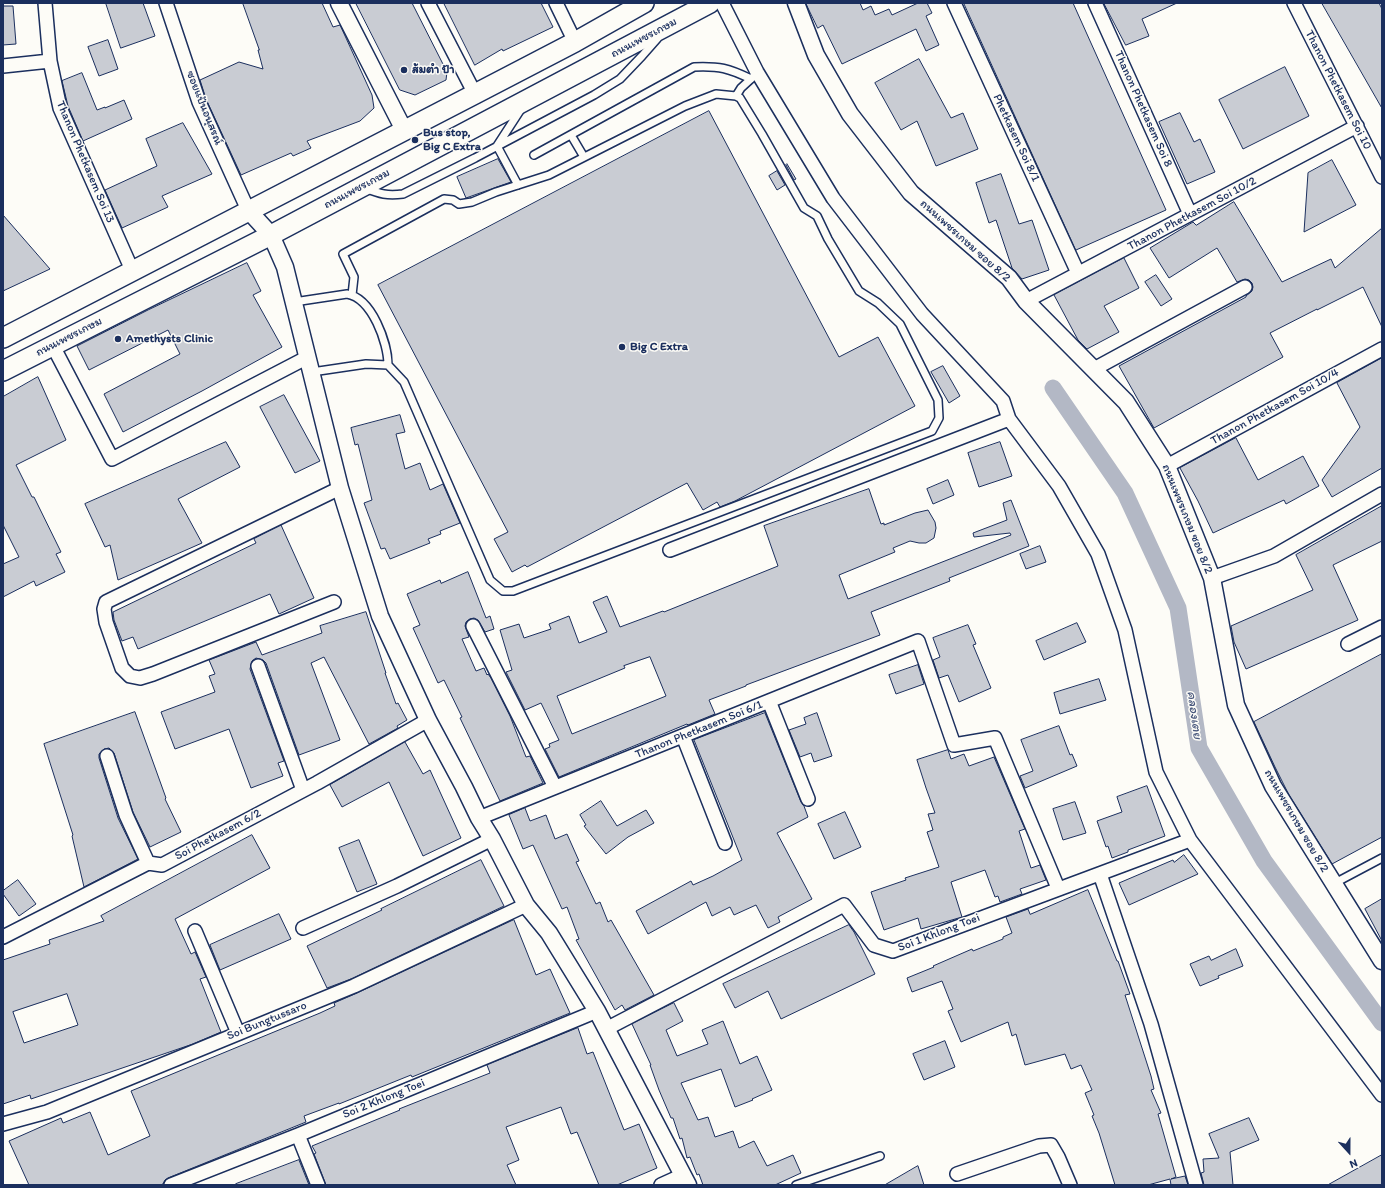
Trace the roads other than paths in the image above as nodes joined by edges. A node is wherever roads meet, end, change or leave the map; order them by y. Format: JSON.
{"nodes":[{"id":1,"x":45,"y":3,"type":"edge"},
{"id":2,"x":166,"y":3,"type":"edge"},
{"id":3,"x":339,"y":3,"type":"edge"},
{"id":4,"x":428,"y":3,"type":"edge"},
{"id":5,"x":556,"y":3,"type":"edge"},
{"id":6,"x":644,"y":3,"type":"edge"},
{"id":7,"x":710,"y":3,"type":"edge"},
{"id":8,"x":722,"y":3,"type":"edge"},
{"id":9,"x":796,"y":3,"type":"edge"},
{"id":10,"x":954,"y":3,"type":"edge"},
{"id":11,"x":1095,"y":3,"type":"edge"},
{"id":12,"x":1294,"y":3,"type":"edge"},
{"id":13,"x":667,"y":26,"type":"junction"},
{"id":14,"x":575,"y":42,"type":"junction"},
{"id":15,"x":50,"y":61,"type":"junction"},
{"id":16,"x":3,"y":66,"type":"edge"},
{"id":17,"x":754,"y":75,"type":"junction"},
{"id":18,"x":475,"y":94,"type":"junction"},
{"id":19,"x":736,"y":96,"type":"junction"},
{"id":20,"x":528,"y":99,"type":"junction"},
{"id":21,"x":1357,"y":126,"type":"junction"},
{"id":22,"x":404,"y":130,"type":"junction"},
{"id":23,"x":571,"y":135,"type":"junction"},
{"id":24,"x":497,"y":146,"type":"junction"},
{"id":25,"x":534,"y":155,"type":"dead end"},
{"id":26,"x":584,"y":157,"type":"junction"},
{"id":27,"x":1382,"y":176,"type":"edge"},
{"id":28,"x":518,"y":185,"type":"junction"},
{"id":29,"x":361,"y":187,"type":"junction"},
{"id":30,"x":248,"y":210,"type":"junction"},
{"id":31,"x":1190,"y":214,"type":"junction"},
{"id":32,"x":271,"y":235,"type":"junction"},
{"id":33,"x":132,"y":270,"type":"junction"},
{"id":34,"x":1078,"y":273,"type":"junction"},
{"id":35,"x":1244,"y":287,"type":"dead end"},
{"id":36,"x":352,"y":295,"type":"junction"},
{"id":37,"x":1026,"y":301,"type":"junction"},
{"id":38,"x":294,"y":302,"type":"junction"},
{"id":39,"x":3,"y":338,"type":"edge"},
{"id":40,"x":53,"y":346,"type":"junction"},
{"id":41,"x":1382,"y":349,"type":"edge"},
{"id":42,"x":310,"y":365,"type":"junction"},
{"id":43,"x":388,"y":365,"type":"junction"},
{"id":44,"x":1094,"y":369,"type":"junction"},
{"id":45,"x":3,"y":371,"type":"edge"},
{"id":46,"x":1010,"y":419,"type":"junction"},
{"id":47,"x":1167,"y":466,"type":"junction"},
{"id":48,"x":340,"y":488,"type":"junction"},
{"id":49,"x":1382,"y":494,"type":"edge"},
{"id":50,"x":670,"y":550,"type":"dead end"},
{"id":51,"x":1212,"y":578,"type":"junction"},
{"id":52,"x":334,"y":602,"type":"dead end"},
{"id":53,"x":473,"y":626,"type":"dead end"},
{"id":54,"x":1382,"y":627,"type":"edge"},
{"id":55,"x":1348,"y":644,"type":"dead end"},
{"id":56,"x":258,"y":666,"type":"dead end"},
{"id":57,"x":769,"y":701,"type":"junction"},
{"id":58,"x":428,"y":720,"type":"junction"},
{"id":59,"x":683,"y":736,"type":"junction"},
{"id":60,"x":107,"y":756,"type":"dead end"},
{"id":61,"x":556,"y":787,"type":"junction"},
{"id":62,"x":303,"y":790,"type":"junction"},
{"id":63,"x":808,"y":799,"type":"dead end"},
{"id":64,"x":478,"y":818,"type":"junction"},
{"id":65,"x":492,"y":839,"type":"junction"},
{"id":66,"x":1190,"y":840,"type":"junction"},
{"id":67,"x":726,"y":843,"type":"dead end"},
{"id":68,"x":1382,"y":858,"type":"edge"},
{"id":69,"x":148,"y":863,"type":"junction"},
{"id":70,"x":1100,"y":874,"type":"junction"},
{"id":71,"x":1333,"y":884,"type":"junction"},
{"id":72,"x":1058,"y":888,"type":"junction"},
{"id":73,"x":526,"y":905,"type":"junction"},
{"id":74,"x":303,"y":928,"type":"dead end"},
{"id":75,"x":196,"y":931,"type":"dead end"},
{"id":76,"x":3,"y":937,"type":"edge"},
{"id":77,"x":1382,"y":961,"type":"edge"},
{"id":78,"x":597,"y":1011,"type":"junction"},
{"id":79,"x":606,"y":1029,"type":"junction"},
{"id":80,"x":238,"y":1033,"type":"junction"},
{"id":81,"x":1382,"y":1095,"type":"edge"},
{"id":82,"x":3,"y":1124,"type":"edge"},
{"id":83,"x":298,"y":1135,"type":"junction"},
{"id":84,"x":880,"y":1156,"type":"dead end"},
{"id":85,"x":957,"y":1174,"type":"dead end"},
{"id":86,"x":685,"y":1180,"type":"edge"},
{"id":87,"x":171,"y":1185,"type":"edge"},
{"id":88,"x":318,"y":1185,"type":"edge"},
{"id":89,"x":662,"y":1185,"type":"edge"},
{"id":90,"x":796,"y":1185,"type":"edge"},
{"id":91,"x":1070,"y":1185,"type":"edge"},
{"id":92,"x":1196,"y":1185,"type":"edge"}],
"edges":[{"from":1,"to":15,"type":"street","name":"Thanon Phetkasem Soi 13"},
{"from":2,"to":30,"type":"street","name":"ซอยแป้นอนุสรณ์"},
{"from":3,"to":22,"type":"street"},
{"from":4,"to":18,"type":"street"},
{"from":5,"to":14,"type":"street"},
{"from":6,"to":14,"type":"main road"},
{"from":7,"to":13,"type":"main road","name":"ถนนเพชรเกษม"},
{"from":8,"to":17,"type":"street"},
{"from":9,"to":37,"type":"street","name":"ถนนเพชรเกษม ซอย 8/2"},
{"from":10,"to":34,"type":"street","name":"Phetkasem Soi 8/1"},
{"from":11,"to":31,"type":"street","name":"Thanon Phetkasem Soi 8"},
{"from":12,"to":21,"type":"street","name":"Thanon Phetkasem Soi 10"},
{"from":13,"to":20,"type":"main road","name":"ถนนเพชรเกษม"},
{"from":13,"to":24,"type":"lane"},
{"from":14,"to":18,"type":"main road"},
{"from":15,"to":16,"type":"street"},
{"from":15,"to":33,"type":"street","name":"Thanon Phetkasem Soi 13"},
{"from":17,"to":19,"type":"lane"},
{"from":17,"to":23,"type":"lane"},
{"from":17,"to":46,"type":"street"},
{"from":18,"to":22,"type":"main road"},
{"from":19,"to":26,"type":"lane"},
{"from":19,"to":43,"type":"lane"},
{"from":20,"to":24,"type":"lane"},
{"from":20,"to":29,"type":"main road","name":"ถนนเพชรเกษม"},
{"from":21,"to":27,"type":"street","name":"Thanon Phetkasem Soi 10"},
{"from":21,"to":31,"type":"street","name":"Thanon Phetkasem Soi 10/2"},
{"from":22,"to":30,"type":"main road"},
{"from":23,"to":25,"type":"lane"},
{"from":23,"to":26,"type":"lane"},
{"from":24,"to":28,"type":"lane"},
{"from":24,"to":29,"type":"lane"},
{"from":26,"to":28,"type":"lane"},
{"from":28,"to":36,"type":"lane"},
{"from":29,"to":32,"type":"main road","name":"ถนนเพชรเกษม"},
{"from":30,"to":32,"type":"street"},
{"from":30,"to":33,"type":"main road"},
{"from":31,"to":34,"type":"street","name":"Thanon Phetkasem Soi 10/2"},
{"from":32,"to":38,"type":"street"},
{"from":32,"to":40,"type":"main road","name":"ถนนเพชรเกษม"},
{"from":33,"to":39,"type":"main road"},
{"from":34,"to":37,"type":"street","name":"Thanon Phetkasem Soi 10/2"},
{"from":35,"to":44,"type":"street"},
{"from":36,"to":38,"type":"lane"},
{"from":36,"to":43,"type":"lane"},
{"from":37,"to":44,"type":"street","name":"ถนนเพชรเกษม ซอย 8/2"},
{"from":38,"to":42,"type":"street"},
{"from":40,"to":42,"type":"street"},
{"from":40,"to":45,"type":"main road","name":"ถนนเพชรเกษม"},
{"from":41,"to":47,"type":"street","name":"Thanon Phetkasem Soi 10/4"},
{"from":42,"to":43,"type":"lane"},
{"from":42,"to":48,"type":"street"},
{"from":44,"to":47,"type":"street","name":"ถนนเพชรเกษม ซอย 8/2"},
{"from":46,"to":50,"type":"street"},
{"from":46,"to":66,"type":"street"},
{"from":47,"to":51,"type":"street","name":"ถนนเพชรเกษม ซอย 8/2"},
{"from":48,"to":52,"type":"street"},
{"from":48,"to":58,"type":"street"},
{"from":49,"to":51,"type":"street"},
{"from":51,"to":71,"type":"street","name":"ถนนเพชรเกษม ซอย 8/2"},
{"from":53,"to":61,"type":"street"},
{"from":54,"to":55,"type":"street"},
{"from":56,"to":62,"type":"street"},
{"from":57,"to":59,"type":"street","name":"Thanon Phetkasem Soi 6/1"},
{"from":57,"to":63,"type":"street"},
{"from":57,"to":72,"type":"street","name":"Thanon Phetkasem Soi 6/1"},
{"from":58,"to":62,"type":"street","name":"Soi Phetkasem 6/2"},
{"from":58,"to":64,"type":"street"},
{"from":59,"to":61,"type":"street","name":"Thanon Phetkasem Soi 6/1"},
{"from":59,"to":67,"type":"street"},
{"from":60,"to":69,"type":"street"},
{"from":61,"to":64,"type":"street","name":"Thanon Phetkasem Soi 6/1"},
{"from":62,"to":69,"type":"street","name":"Soi Phetkasem 6/2"},
{"from":64,"to":65,"type":"street"},
{"from":65,"to":73,"type":"street"},
{"from":65,"to":74,"type":"street"},
{"from":66,"to":70,"type":"street","name":"Soi 1 Khlong Toei"},
{"from":66,"to":81,"type":"street"},
{"from":68,"to":71,"type":"lane"},
{"from":69,"to":76,"type":"street","name":"Soi Phetkasem 6/2"},
{"from":70,"to":72,"type":"street","name":"Soi 1 Khlong Toei"},
{"from":70,"to":92,"type":"street"},
{"from":71,"to":77,"type":"street","name":"ถนนเพชรเกษม ซอย 8/2"},
{"from":72,"to":79,"type":"street","name":"Soi 1 Khlong Toei"},
{"from":73,"to":78,"type":"street"},
{"from":73,"to":80,"type":"street","name":"Soi Bungtussaro"},
{"from":75,"to":80,"type":"street"},
{"from":78,"to":79,"type":"street"},
{"from":78,"to":83,"type":"street","name":"Soi 2 Khlong Toei"},
{"from":79,"to":86,"type":"street"},
{"from":80,"to":82,"type":"street","name":"Soi Bungtussaro"},
{"from":83,"to":87,"type":"street","name":"Soi 2 Khlong Toei"},
{"from":83,"to":88,"type":"street"},
{"from":84,"to":90,"type":"lane"},
{"from":85,"to":91,"type":"street"},
{"from":86,"to":89,"type":"street"}]}
